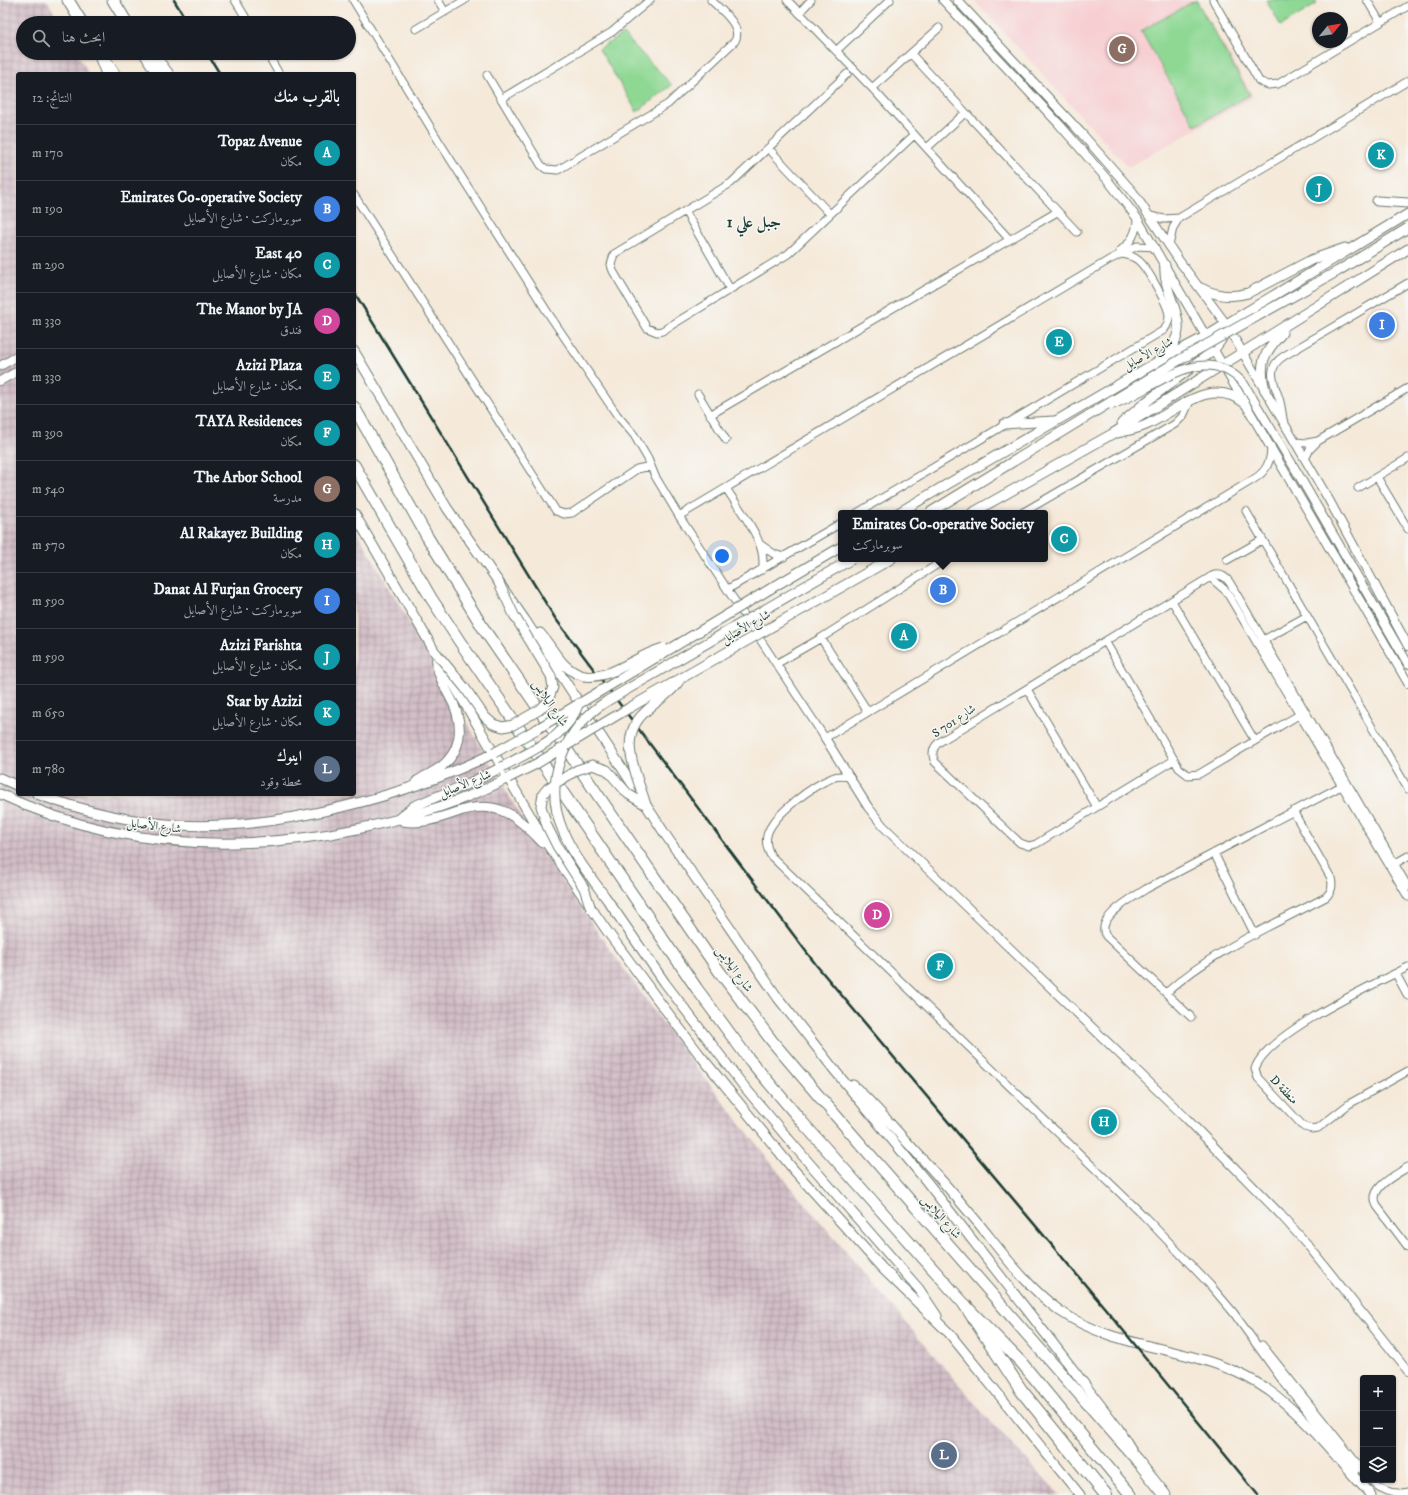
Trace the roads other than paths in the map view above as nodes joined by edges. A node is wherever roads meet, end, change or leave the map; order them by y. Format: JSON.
{"nodes":[{"id":1,"x":68,"y":0,"type":"edge"},
{"id":2,"x":113,"y":0,"type":"edge"},
{"id":3,"x":235,"y":0,"type":"edge"},
{"id":4,"x":353,"y":0,"type":"edge"},
{"id":5,"x":438,"y":0,"type":"edge"},
{"id":6,"x":465,"y":0,"type":"edge"},
{"id":7,"x":650,"y":0,"type":"edge"},
{"id":8,"x":711,"y":0,"type":"edge"},
{"id":9,"x":787,"y":0,"type":"edge"},
{"id":10,"x":811,"y":0,"type":"edge"},
{"id":11,"x":890,"y":0,"type":"edge"},
{"id":12,"x":943,"y":0,"type":"edge"},
{"id":13,"x":957,"y":0,"type":"edge"},
{"id":14,"x":1213,"y":0,"type":"edge"},
{"id":15,"x":1367,"y":0,"type":"edge"},
{"id":16,"x":1408,"y":6,"type":"edge"},
{"id":17,"x":445,"y":12,"type":"junction"},
{"id":18,"x":799,"y":13,"type":"junction"},
{"id":19,"x":78,"y":16,"type":"edge"},
{"id":20,"x":122,"y":16,"type":"edge"},
{"id":21,"x":245,"y":16,"type":"edge"},
{"id":22,"x":1380,"y":22,"type":"junction"},
{"id":23,"x":939,"y":28,"type":"dead end"},
{"id":24,"x":416,"y":29,"type":"dead end"},
{"id":25,"x":836,"y":51,"type":"junction"},
{"id":26,"x":911,"y":54,"type":"junction"},
{"id":27,"x":100,"y":60,"type":"edge"},
{"id":28,"x":105,"y":60,"type":"edge"},
{"id":29,"x":149,"y":60,"type":"edge"},
{"id":30,"x":158,"y":60,"type":"edge"},
{"id":31,"x":271,"y":60,"type":"edge"},
{"id":32,"x":105,"y":72,"type":"edge"},
{"id":33,"x":113,"y":72,"type":"edge"},
{"id":34,"x":157,"y":72,"type":"edge"},
{"id":35,"x":167,"y":72,"type":"edge"},
{"id":36,"x":278,"y":72,"type":"edge"},
{"id":37,"x":847,"y":74,"type":"dead end"},
{"id":38,"x":487,"y":75,"type":"dead end"},
{"id":39,"x":1408,"y":81,"type":"edge"},
{"id":40,"x":872,"y":88,"type":"junction"},
{"id":41,"x":501,"y":99,"type":"junction"},
{"id":42,"x":966,"y":113,"type":"junction"},
{"id":43,"x":914,"y":135,"type":"junction"},
{"id":44,"x":927,"y":148,"type":"junction"},
{"id":45,"x":769,"y":149,"type":"junction"},
{"id":46,"x":356,"y":198,"type":"edge"},
{"id":47,"x":1377,"y":201,"type":"dead end"},
{"id":48,"x":1408,"y":203,"type":"edge"},
{"id":49,"x":685,"y":211,"type":"junction"},
{"id":50,"x":1057,"y":212,"type":"junction"},
{"id":51,"x":830,"y":214,"type":"junction"},
{"id":52,"x":1408,"y":214,"type":"edge"},
{"id":53,"x":1150,"y":216,"type":"junction"},
{"id":54,"x":1137,"y":218,"type":"junction"},
{"id":55,"x":1179,"y":218,"type":"junction"},
{"id":56,"x":1408,"y":228,"type":"edge"},
{"id":57,"x":1077,"y":232,"type":"dead end"},
{"id":58,"x":1010,"y":240,"type":"junction"},
{"id":59,"x":1358,"y":244,"type":"junction"},
{"id":60,"x":1169,"y":246,"type":"junction"},
{"id":61,"x":1154,"y":247,"type":"junction"},
{"id":62,"x":1408,"y":250,"type":"edge"},
{"id":63,"x":1122,"y":254,"type":"junction"},
{"id":64,"x":1109,"y":260,"type":"junction"},
{"id":65,"x":1165,"y":265,"type":"junction"},
{"id":66,"x":1408,"y":283,"type":"edge"},
{"id":67,"x":1201,"y":288,"type":"junction"},
{"id":68,"x":730,"y":289,"type":"junction"},
{"id":69,"x":1226,"y":324,"type":"junction"},
{"id":70,"x":1290,"y":324,"type":"junction"},
{"id":71,"x":1205,"y":337,"type":"junction"},
{"id":72,"x":1214,"y":351,"type":"junction"},
{"id":73,"x":1244,"y":353,"type":"junction"},
{"id":74,"x":356,"y":354,"type":"edge"},
{"id":75,"x":16,"y":357,"type":"edge"},
{"id":76,"x":1159,"y":361,"type":"junction"},
{"id":77,"x":0,"y":366,"type":"edge"},
{"id":78,"x":1223,"y":366,"type":"junction"},
{"id":79,"x":16,"y":372,"type":"edge"},
{"id":80,"x":0,"y":381,"type":"edge"},
{"id":81,"x":1408,"y":388,"type":"edge"},
{"id":82,"x":1265,"y":390,"type":"junction"},
{"id":83,"x":698,"y":394,"type":"dead end"},
{"id":84,"x":1190,"y":401,"type":"junction"},
{"id":85,"x":1246,"y":404,"type":"junction"},
{"id":86,"x":1103,"y":407,"type":"junction"},
{"id":87,"x":356,"y":411,"type":"edge"},
{"id":88,"x":710,"y":414,"type":"junction"},
{"id":89,"x":1056,"y":420,"type":"junction"},
{"id":90,"x":1283,"y":422,"type":"junction"},
{"id":91,"x":1004,"y":424,"type":"junction"},
{"id":92,"x":1112,"y":434,"type":"junction"},
{"id":93,"x":726,"y":440,"type":"dead end"},
{"id":94,"x":1318,"y":441,"type":"junction"},
{"id":95,"x":1295,"y":442,"type":"junction"},
{"id":96,"x":1271,"y":446,"type":"junction"},
{"id":97,"x":1408,"y":458,"type":"edge"},
{"id":98,"x":1305,"y":459,"type":"junction"},
{"id":99,"x":651,"y":466,"type":"junction"},
{"id":100,"x":356,"y":468,"type":"edge"},
{"id":101,"x":1377,"y":477,"type":"junction"},
{"id":102,"x":726,"y":488,"type":"junction"},
{"id":103,"x":1358,"y":488,"type":"dead end"},
{"id":104,"x":862,"y":510,"type":"edge"},
{"id":105,"x":903,"y":510,"type":"edge"},
{"id":106,"x":934,"y":510,"type":"edge"},
{"id":107,"x":977,"y":510,"type":"edge"},
{"id":108,"x":1027,"y":510,"type":"edge"},
{"id":109,"x":1246,"y":512,"type":"dead end"},
{"id":110,"x":356,"y":516,"type":"edge"},
{"id":111,"x":679,"y":516,"type":"junction"},
{"id":112,"x":838,"y":525,"type":"edge"},
{"id":113,"x":1408,"y":529,"type":"edge"},
{"id":114,"x":1262,"y":540,"type":"junction"},
{"id":115,"x":761,"y":545,"type":"junction"},
{"id":116,"x":838,"y":549,"type":"edge"},
{"id":117,"x":784,"y":557,"type":"junction"},
{"id":118,"x":1227,"y":560,"type":"dead end"},
{"id":119,"x":847,"y":562,"type":"edge"},
{"id":120,"x":885,"y":562,"type":"edge"},
{"id":121,"x":941,"y":562,"type":"edge"},
{"id":122,"x":762,"y":570,"type":"junction"},
{"id":123,"x":498,"y":581,"type":"junction"},
{"id":124,"x":728,"y":589,"type":"junction"},
{"id":125,"x":1172,"y":601,"type":"junction"},
{"id":126,"x":1307,"y":616,"type":"junction"},
{"id":127,"x":525,"y":620,"type":"junction"},
{"id":128,"x":821,"y":638,"type":"junction"},
{"id":129,"x":1105,"y":641,"type":"junction"},
{"id":130,"x":1260,"y":642,"type":"junction"},
{"id":131,"x":672,"y":646,"type":"junction"},
{"id":132,"x":1408,"y":646,"type":"edge"},
{"id":133,"x":437,"y":654,"type":"junction"},
{"id":134,"x":776,"y":664,"type":"junction"},
{"id":135,"x":1408,"y":664,"type":"edge"},
{"id":136,"x":682,"y":676,"type":"junction"},
{"id":137,"x":1408,"y":683,"type":"edge"},
{"id":138,"x":1027,"y":689,"type":"junction"},
{"id":139,"x":579,"y":703,"type":"junction"},
{"id":140,"x":868,"y":712,"type":"junction"},
{"id":141,"x":1302,"y":713,"type":"junction"},
{"id":142,"x":596,"y":729,"type":"junction"},
{"id":143,"x":825,"y":738,"type":"junction"},
{"id":144,"x":1255,"y":741,"type":"junction"},
{"id":145,"x":494,"y":753,"type":"junction"},
{"id":146,"x":1174,"y":760,"type":"junction"},
{"id":147,"x":502,"y":767,"type":"junction"},
{"id":148,"x":850,"y":777,"type":"junction"},
{"id":149,"x":0,"y":778,"type":"edge"},
{"id":150,"x":508,"y":778,"type":"junction"},
{"id":151,"x":1344,"y":784,"type":"junction"},
{"id":152,"x":16,"y":785,"type":"edge"},
{"id":153,"x":408,"y":788,"type":"junction"},
{"id":154,"x":1408,"y":789,"type":"edge"},
{"id":155,"x":0,"y":794,"type":"edge"},
{"id":156,"x":43,"y":796,"type":"edge"},
{"id":157,"x":646,"y":805,"type":"junction"},
{"id":158,"x":1097,"y":807,"type":"junction"},
{"id":159,"x":1293,"y":811,"type":"junction"},
{"id":160,"x":398,"y":820,"type":"junction"},
{"id":161,"x":1214,"y":853,"type":"junction"},
{"id":162,"x":1408,"y":856,"type":"edge"},
{"id":163,"x":559,"y":861,"type":"junction"},
{"id":164,"x":1394,"y":864,"type":"junction"},
{"id":165,"x":1408,"y":887,"type":"edge"},
{"id":166,"x":1408,"y":897,"type":"edge"},
{"id":167,"x":591,"y":909,"type":"junction"},
{"id":168,"x":1255,"y":935,"type":"junction"},
{"id":169,"x":1408,"y":967,"type":"edge"},
{"id":170,"x":1396,"y":974,"type":"junction"},
{"id":171,"x":1166,"y":993,"type":"junction"},
{"id":172,"x":1408,"y":996,"type":"edge"},
{"id":173,"x":1191,"y":1017,"type":"dead end"},
{"id":174,"x":1408,"y":1071,"type":"edge"},
{"id":175,"x":836,"y":1072,"type":"junction"},
{"id":176,"x":1408,"y":1167,"type":"edge"},
{"id":177,"x":1408,"y":1246,"type":"edge"},
{"id":178,"x":965,"y":1306,"type":"junction"},
{"id":179,"x":941,"y":1323,"type":"junction"},
{"id":180,"x":1253,"y":1339,"type":"junction"},
{"id":181,"x":1408,"y":1371,"type":"edge"},
{"id":182,"x":1136,"y":1460,"type":"junction"},
{"id":183,"x":1360,"y":1467,"type":"edge"},
{"id":184,"x":1374,"y":1483,"type":"edge"},
{"id":185,"x":1408,"y":1492,"type":"edge"},
{"id":186,"x":1080,"y":1495,"type":"edge"},
{"id":187,"x":1106,"y":1495,"type":"edge"},
{"id":188,"x":1131,"y":1495,"type":"edge"},
{"id":189,"x":1165,"y":1495,"type":"edge"},
{"id":190,"x":1372,"y":1495,"type":"edge"}],
"edges":[{"from":1,"to":19,"type":"highway"},
{"from":2,"to":20,"type":"highway"},
{"from":3,"to":21,"type":"street"},
{"from":4,"to":99,"type":"street"},
{"from":5,"to":17,"type":"street"},
{"from":6,"to":17,"type":"street"},
{"from":7,"to":41,"type":"street"},
{"from":8,"to":41,"type":"street"},
{"from":9,"to":18,"type":"street"},
{"from":10,"to":18,"type":"street"},
{"from":11,"to":25,"type":"street"},
{"from":12,"to":54,"type":"street"},
{"from":13,"to":53,"type":"street"},
{"from":14,"to":22,"type":"street"},
{"from":15,"to":22,"type":"street"},
{"from":16,"to":22,"type":"street"},
{"from":17,"to":24,"type":"street"},
{"from":18,"to":25,"type":"street"},
{"from":23,"to":26,"type":"street"},
{"from":25,"to":40,"type":"street"},
{"from":26,"to":40,"type":"street"},
{"from":26,"to":42,"type":"street"},
{"from":27,"to":32,"type":"main road"},
{"from":28,"to":33,"type":"highway"},
{"from":29,"to":34,"type":"highway"},
{"from":30,"to":35,"type":"main road"},
{"from":31,"to":36,"type":"street"},
{"from":37,"to":45,"type":"street"},
{"from":38,"to":41,"type":"street"},
{"from":39,"to":55,"type":"street"},
{"from":40,"to":43,"type":"street"},
{"from":42,"to":44,"type":"street"},
{"from":42,"to":50,"type":"street"},
{"from":43,"to":44,"type":"street"},
{"from":43,"to":51,"type":"street"},
{"from":44,"to":58,"type":"street"},
{"from":45,"to":49,"type":"street"},
{"from":45,"to":51,"type":"street"},
{"from":46,"to":99,"type":"street"},
{"from":47,"to":48,"type":"main road"},
{"from":49,"to":68,"type":"street"},
{"from":49,"to":68,"type":"street"},
{"from":50,"to":57,"type":"street"},
{"from":50,"to":58,"type":"street"},
{"from":51,"to":68,"type":"street"},
{"from":52,"to":59,"type":"main road","name":"شارع الأصايل"},
{"from":53,"to":55,"type":"street"},
{"from":53,"to":60,"type":"street"},
{"from":54,"to":61,"type":"street"},
{"from":54,"to":64,"type":"street"},
{"from":55,"to":60,"type":"street"},
{"from":56,"to":86,"type":"main road","bridge":true},
{"from":58,"to":88,"type":"street"},
{"from":59,"to":67,"type":"main road"},
{"from":59,"to":69,"type":"main road","name":"شارع الأصايل"},
{"from":60,"to":67,"type":"street"},
{"from":61,"to":63,"type":"street"},
{"from":61,"to":65,"type":"street"},
{"from":62,"to":70,"type":"main road"},
{"from":63,"to":64,"type":"street"},
{"from":63,"to":91,"type":"street"},
{"from":64,"to":102,"type":"street"},
{"from":65,"to":71,"type":"street"},
{"from":65,"to":76,"type":"main road"},
{"from":66,"to":90,"type":"street"},
{"from":67,"to":69,"type":"street"},
{"from":69,"to":71,"type":"main road","name":"شارع الأصايل"},
{"from":69,"to":72,"type":"main road"},
{"from":69,"to":73,"type":"street"},
{"from":70,"to":73,"type":"main road"},
{"from":70,"to":82,"type":"main road"},
{"from":71,"to":72,"type":"street"},
{"from":71,"to":76,"type":"main road","name":"شارع الأصايل"},
{"from":72,"to":78,"type":"street"},
{"from":72,"to":92,"type":"main road"},
{"from":73,"to":78,"type":"main road"},
{"from":73,"to":82,"type":"street"},
{"from":74,"to":123,"type":"main road"},
{"from":75,"to":77,"type":"street"},
{"from":76,"to":89,"type":"main road","name":"شارع الأصايل"},
{"from":78,"to":85,"type":"street"},
{"from":78,"to":92,"type":"main road"},
{"from":79,"to":80,"type":"street"},
{"from":81,"to":94,"type":"street"},
{"from":82,"to":90,"type":"street"},
{"from":83,"to":88,"type":"street"},
{"from":84,"to":85,"type":"main road"},
{"from":84,"to":92,"type":"main road"},
{"from":84,"to":108,"type":"street"},
{"from":85,"to":96,"type":"street"},
{"from":86,"to":106,"type":"main road","bridge":true},
{"from":86,"to":135,"type":"street","bridge":true},
{"from":87,"to":182,"type":"highway","name":"شارع اليلايس"},
{"from":88,"to":93,"type":"street"},
{"from":89,"to":91,"type":"main road"},
{"from":89,"to":105,"type":"main road","name":"شارع الأصايل"},
{"from":90,"to":95,"type":"street"},
{"from":91,"to":104,"type":"street"},
{"from":92,"to":107,"type":"main road"},
{"from":94,"to":95,"type":"street"},
{"from":94,"to":98,"type":"street"},
{"from":95,"to":98,"type":"street"},
{"from":96,"to":137,"type":"street"},
{"from":96,"to":140,"type":"street"},
{"from":97,"to":101,"type":"street"},
{"from":98,"to":132,"type":"street"},
{"from":99,"to":111,"type":"street"},
{"from":100,"to":178,"type":"highway"},
{"from":101,"to":103,"type":"street"},
{"from":101,"to":113,"type":"street"},
{"from":102,"to":111,"type":"street"},
{"from":102,"to":115,"type":"street"},
{"from":109,"to":114,"type":"street"},
{"from":110,"to":133,"type":"main road"},
{"from":111,"to":124,"type":"street"},
{"from":112,"to":117,"type":"street"},
{"from":114,"to":118,"type":"street"},
{"from":114,"to":126,"type":"street"},
{"from":115,"to":117,"type":"street"},
{"from":115,"to":122,"type":"street"},
{"from":116,"to":131,"type":"main road","name":"شارع الأصايل","bridge":true},
{"from":117,"to":122,"type":"street"},
{"from":119,"to":179,"type":"main road","bridge":true},
{"from":120,"to":136,"type":"main road","name":"شارع الأصايل","bridge":true},
{"from":121,"to":128,"type":"street"},
{"from":122,"to":124,"type":"street"},
{"from":123,"to":127,"type":"main road","bridge":true},
{"from":123,"to":133,"type":"main road","bridge":true},
{"from":124,"to":134,"type":"street"},
{"from":125,"to":129,"type":"street","name":"S 701 شارع"},
{"from":125,"to":130,"type":"street","name":"S 701 شارع"},
{"from":125,"to":144,"type":"street"},
{"from":126,"to":130,"type":"street"},
{"from":126,"to":154,"type":"street"},
{"from":127,"to":131,"type":"main road","bridge":true},
{"from":127,"to":139,"type":"main road"},
{"from":128,"to":134,"type":"street"},
{"from":128,"to":140,"type":"street"},
{"from":129,"to":138,"type":"street","name":"S 701 شارع"},
{"from":129,"to":146,"type":"street"},
{"from":130,"to":141,"type":"street"},
{"from":131,"to":139,"type":"main road","name":"شارع الأصايل","bridge":true},
{"from":133,"to":145,"type":"main road","bridge":true},
{"from":133,"to":153,"type":"main road"},
{"from":134,"to":143,"type":"street"},
{"from":136,"to":142,"type":"main road","name":"شارع الأصايل","bridge":true},
{"from":136,"to":157,"type":"main road","bridge":true},
{"from":138,"to":158,"type":"street"},
{"from":138,"to":158,"type":"street","name":"S 701 شارع"},
{"from":139,"to":142,"type":"main road","bridge":true},
{"from":139,"to":145,"type":"main road","name":"شارع الأصايل","bridge":true},
{"from":139,"to":147,"type":"main road","bridge":true},
{"from":140,"to":143,"type":"street"},
{"from":141,"to":144,"type":"street"},
{"from":141,"to":151,"type":"street"},
{"from":142,"to":150,"type":"main road","name":"شارع الأصايل","bridge":true},
{"from":142,"to":157,"type":"main road","bridge":true},
{"from":143,"to":148,"type":"street"},
{"from":144,"to":146,"type":"street"},
{"from":145,"to":147,"type":"main road"},
{"from":145,"to":153,"type":"main road","name":"شارع الأصايل"},
{"from":146,"to":158,"type":"street","name":"S 701 شارع"},
{"from":147,"to":150,"type":"main road"},
{"from":147,"to":160,"type":"main road"},
{"from":148,"to":180,"type":"street"},
{"from":148,"to":181,"type":"street"},
{"from":149,"to":152,"type":"main road"},
{"from":150,"to":160,"type":"main road","name":"شارع الأصايل"},
{"from":150,"to":163,"type":"main road"},
{"from":151,"to":159,"type":"street"},
{"from":151,"to":164,"type":"street"},
{"from":151,"to":166,"type":"street"},
{"from":153,"to":156,"type":"main road","name":"شارع الأصايل"},
{"from":155,"to":160,"type":"main road","name":"شارع الأصايل"},
{"from":157,"to":167,"type":"main road","bridge":true},
{"from":157,"to":175,"type":"main road"},
{"from":159,"to":161,"type":"street"},
{"from":159,"to":168,"type":"street"},
{"from":160,"to":163,"type":"main road"},
{"from":161,"to":168,"type":"street"},
{"from":161,"to":171,"type":"street"},
{"from":162,"to":164,"type":"street"},
{"from":163,"to":167,"type":"main road","bridge":true},
{"from":164,"to":165,"type":"street"},
{"from":167,"to":179,"type":"main road"},
{"from":168,"to":171,"type":"street"},
{"from":169,"to":170,"type":"street","name":"D منطقة"},
{"from":170,"to":172,"type":"street"},
{"from":170,"to":174,"type":"street","name":"D منطقة"},
{"from":171,"to":173,"type":"street"},
{"from":175,"to":182,"type":"main road"},
{"from":175,"to":190,"type":"main road"},
{"from":176,"to":177,"type":"street"},
{"from":178,"to":187,"type":"highway"},
{"from":178,"to":188,"type":"highway"},
{"from":179,"to":186,"type":"main road"},
{"from":180,"to":183,"type":"street"},
{"from":180,"to":190,"type":"street"},
{"from":182,"to":189,"type":"highway","name":"شارع اليلايس"},
{"from":184,"to":185,"type":"street"}]}
